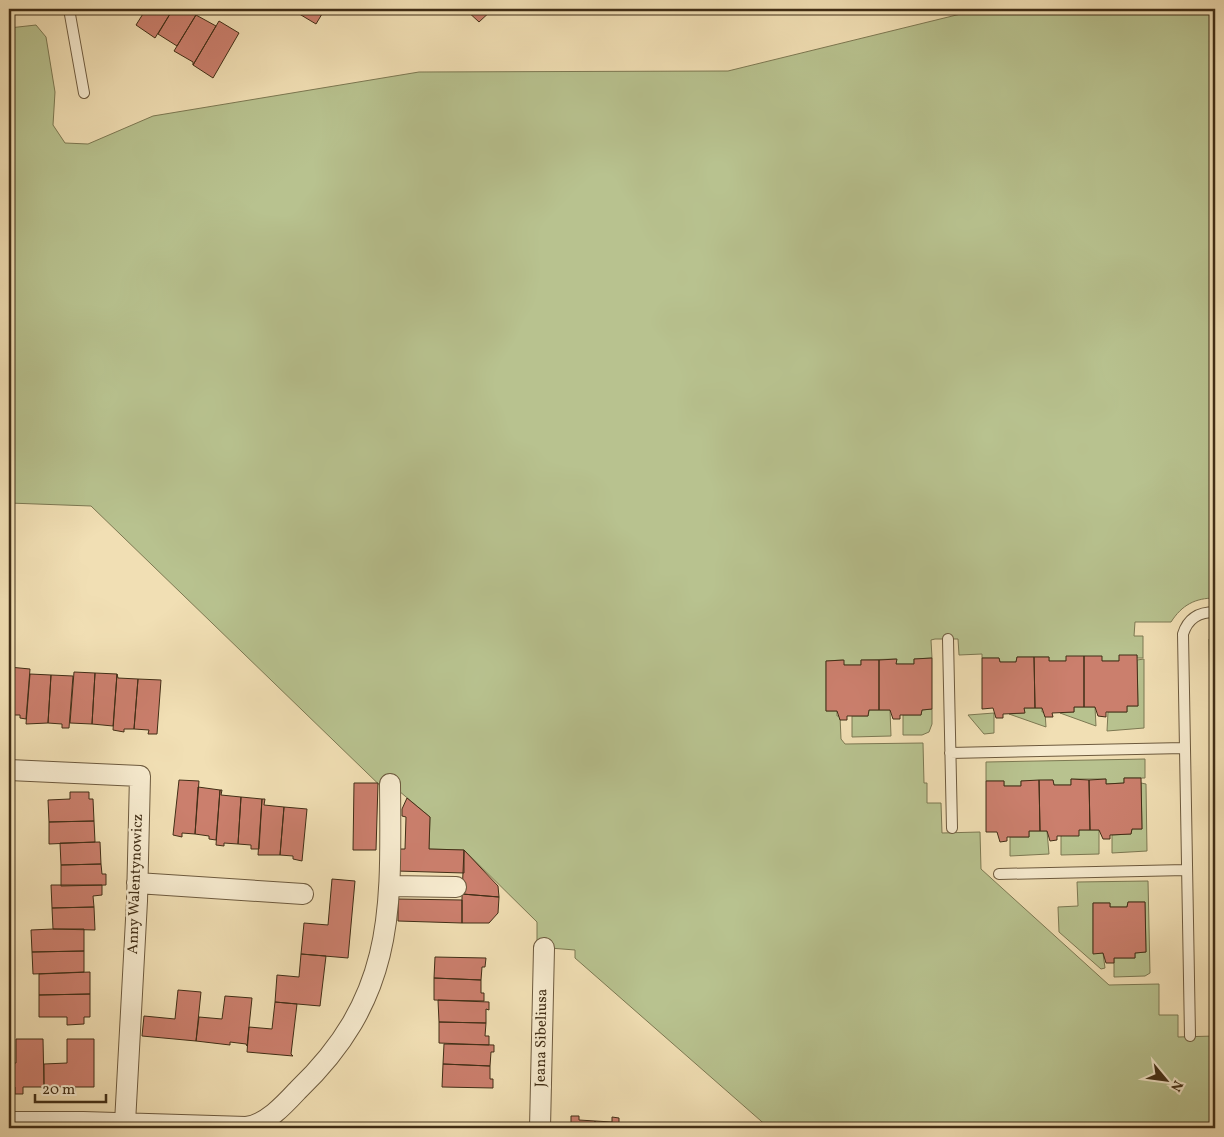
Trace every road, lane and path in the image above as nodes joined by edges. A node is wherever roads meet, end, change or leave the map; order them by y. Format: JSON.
{"nodes":[{"id":1,"x":69,"y":9,"type":"edge"},
{"id":2,"x":84,"y":93,"type":"dead end"},
{"id":3,"x":1215,"y":612,"type":"edge"},
{"id":4,"x":948,"y":639,"type":"dead end"},
{"id":5,"x":1184,"y":748,"type":"junction"},
{"id":6,"x":950,"y":753,"type":"junction"},
{"id":7,"x":9,"y":770,"type":"edge"},
{"id":8,"x":390,"y":784,"type":"dead end"},
{"id":9,"x":952,"y":828,"type":"dead end"},
{"id":10,"x":1186,"y":870,"type":"junction"},
{"id":11,"x":999,"y":874,"type":"dead end"},
{"id":12,"x":138,"y":882,"type":"junction"},
{"id":13,"x":391,"y":886,"type":"junction"},
{"id":14,"x":456,"y":886,"type":"dead end"},
{"id":15,"x":303,"y":894,"type":"dead end"},
{"id":16,"x":544,"y":948,"type":"dead end"},
{"id":17,"x":1190,"y":1036,"type":"dead end"},
{"id":18,"x":9,"y":1122,"type":"edge"},
{"id":19,"x":125,"y":1123,"type":"junction"},
{"id":20,"x":246,"y":1128,"type":"edge"},
{"id":21,"x":540,"y":1128,"type":"edge"}],
"edges":[{"from":1,"to":2,"type":"lane"},
{"from":3,"to":5,"type":"lane"},
{"from":4,"to":6,"type":"lane"},
{"from":5,"to":6,"type":"lane"},
{"from":5,"to":10,"type":"lane"},
{"from":6,"to":9,"type":"lane"},
{"from":7,"to":12,"type":"street","name":"Anny Walentynowicz"},
{"from":8,"to":13,"type":"street"},
{"from":10,"to":11,"type":"lane"},
{"from":10,"to":17,"type":"lane"},
{"from":12,"to":15,"type":"street"},
{"from":12,"to":19,"type":"street","name":"Anny Walentynowicz"},
{"from":13,"to":14,"type":"street"},
{"from":13,"to":20,"type":"street"},
{"from":16,"to":21,"type":"street","name":"Jeana Sibeliusa"},
{"from":18,"to":19,"type":"street"},
{"from":19,"to":20,"type":"street"}]}
